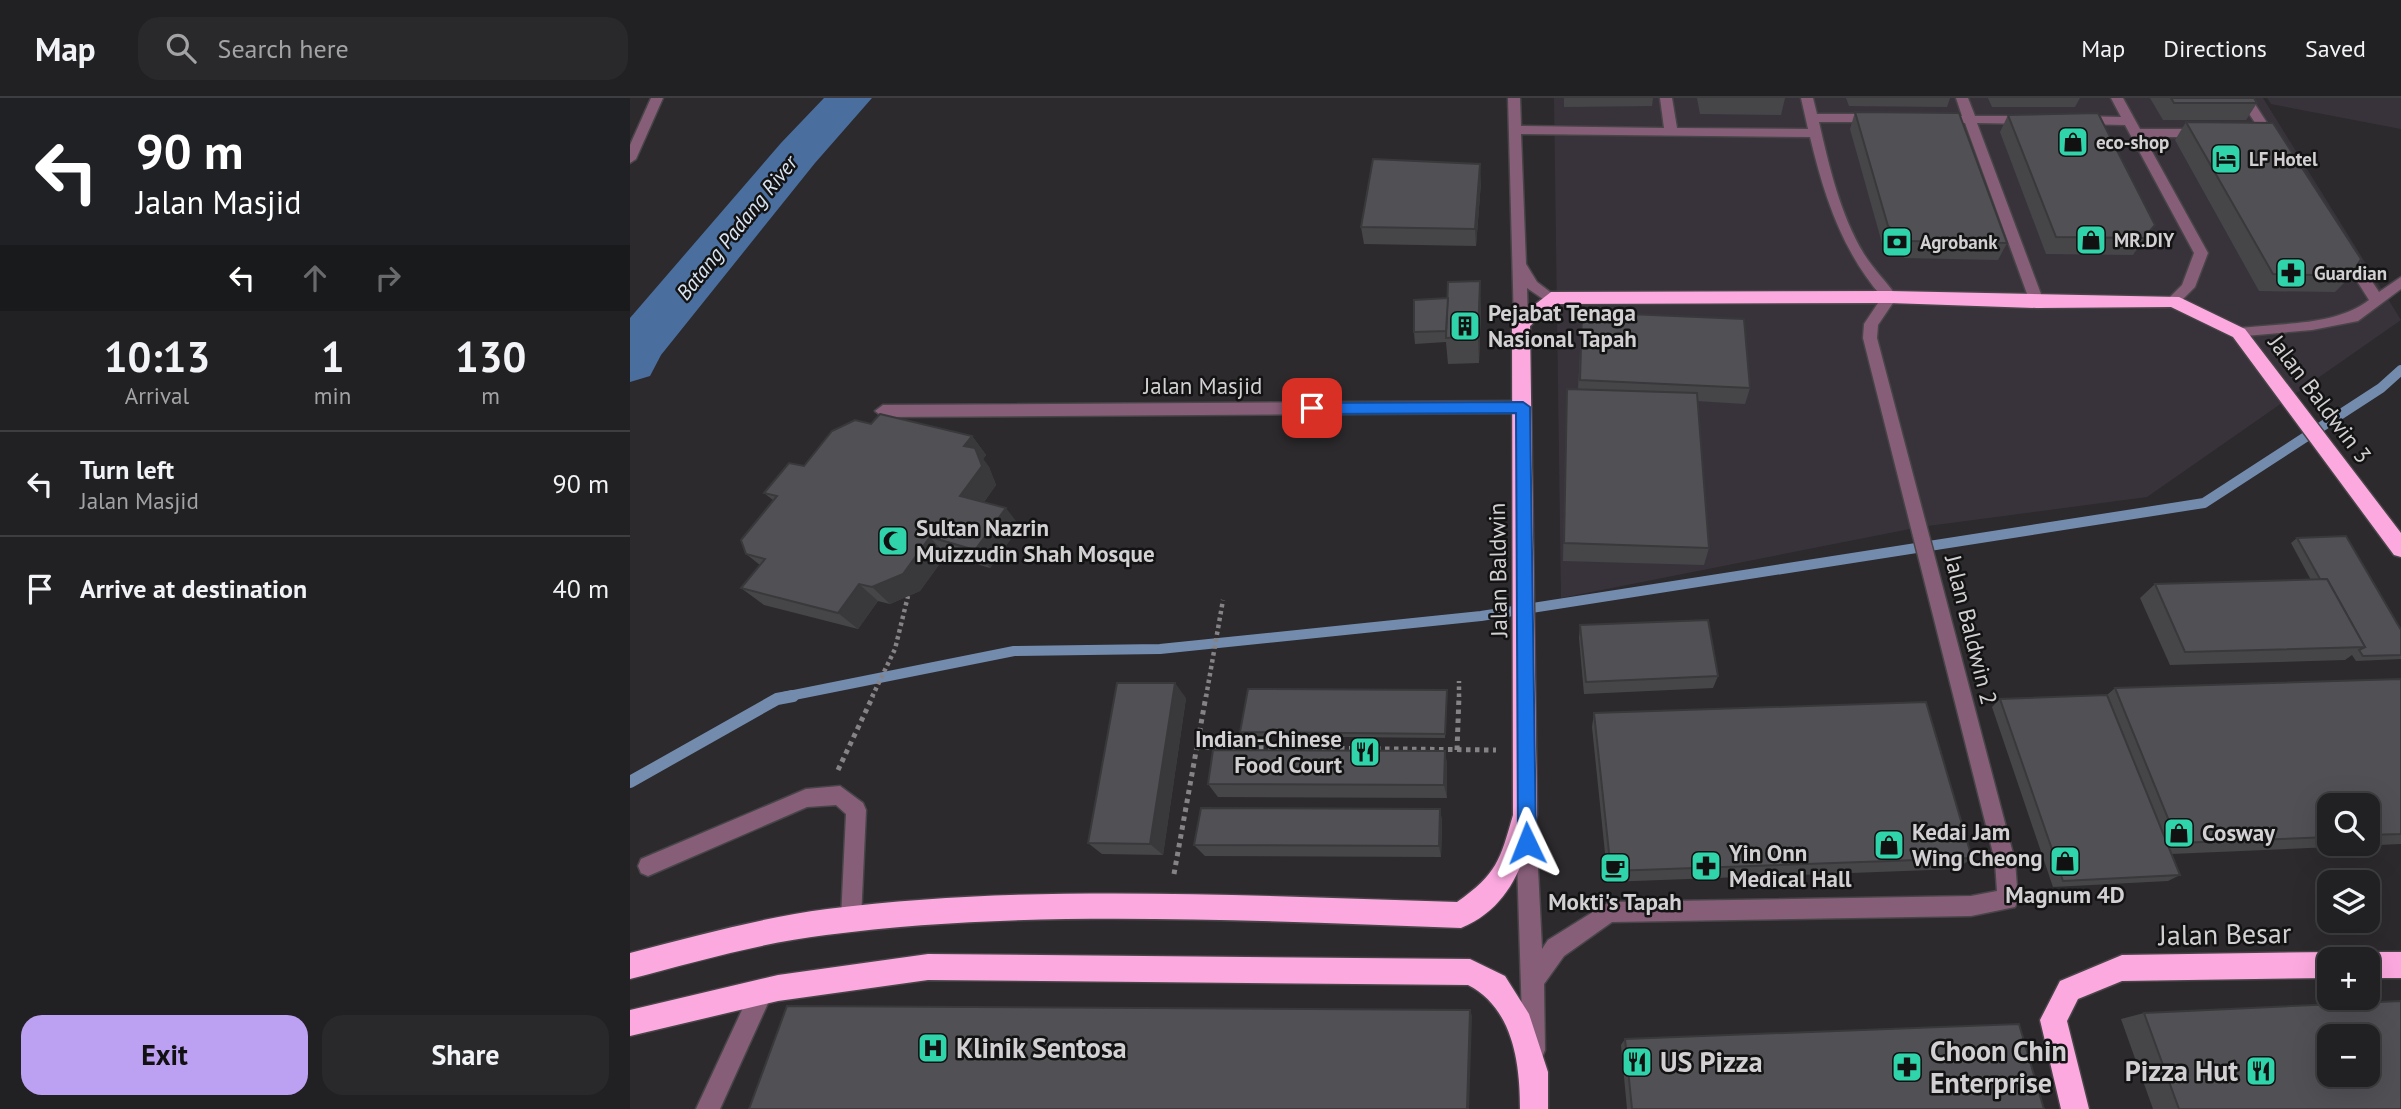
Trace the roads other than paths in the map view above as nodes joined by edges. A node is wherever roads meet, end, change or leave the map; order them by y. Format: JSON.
{"nodes":[{"id":1,"x":657,"y":98,"type":"edge"},
{"id":2,"x":1514,"y":98,"type":"edge"},
{"id":3,"x":1666,"y":98,"type":"edge"},
{"id":4,"x":1807,"y":98,"type":"edge"},
{"id":5,"x":1962,"y":98,"type":"edge"},
{"id":6,"x":2117,"y":98,"type":"edge"},
{"id":7,"x":2245,"y":98,"type":"edge"},
{"id":8,"x":1812,"y":118,"type":"junction"},
{"id":9,"x":1891,"y":118,"type":"edge"},
{"id":10,"x":1931,"y":119,"type":"edge"},
{"id":11,"x":1970,"y":119,"type":"junction"},
{"id":12,"x":2036,"y":120,"type":"edge"},
{"id":13,"x":2063,"y":120,"type":"edge"},
{"id":14,"x":2133,"y":127,"type":"junction"},
{"id":15,"x":1515,"y":130,"type":"junction"},
{"id":16,"x":1671,"y":131,"type":"junction"},
{"id":17,"x":1816,"y":133,"type":"junction"},
{"id":18,"x":2215,"y":133,"type":"edge"},
{"id":19,"x":2283,"y":156,"type":"edge"},
{"id":20,"x":630,"y":159,"type":"edge"},
{"id":21,"x":2334,"y":234,"type":"edge"},
{"id":22,"x":1518,"y":262,"type":"junction"},
{"id":23,"x":2401,"y":282,"type":"edge"},
{"id":24,"x":1890,"y":297,"type":"junction"},
{"id":25,"x":1551,"y":298,"type":"junction"},
{"id":26,"x":2173,"y":301,"type":"junction"},
{"id":27,"x":2377,"y":301,"type":"junction"},
{"id":28,"x":2037,"y":302,"type":"junction"},
{"id":29,"x":1521,"y":324,"type":"junction"},
{"id":30,"x":2239,"y":333,"type":"junction"},
{"id":31,"x":1523,"y":407,"type":"junction"},
{"id":32,"x":883,"y":411,"type":"dead end"},
{"id":33,"x":2401,"y":549,"type":"edge"},
{"id":34,"x":1525,"y":815,"type":"junction"},
{"id":35,"x":648,"y":866,"type":"dead end"},
{"id":36,"x":851,"y":919,"type":"junction"},
{"id":37,"x":2317,"y":965,"type":"edge"},
{"id":38,"x":2380,"y":965,"type":"edge"},
{"id":39,"x":2401,"y":965,"type":"edge"},
{"id":40,"x":630,"y":966,"type":"edge"},
{"id":41,"x":1533,"y":981,"type":"junction"},
{"id":42,"x":763,"y":990,"type":"junction"},
{"id":43,"x":630,"y":1023,"type":"edge"},
{"id":44,"x":1534,"y":1072,"type":"junction"},
{"id":45,"x":708,"y":1109,"type":"edge"},
{"id":46,"x":1534,"y":1109,"type":"edge"},
{"id":47,"x":2075,"y":1109,"type":"edge"}],
"edges":[{"from":1,"to":20,"type":"street"},
{"from":2,"to":15,"type":"street"},
{"from":3,"to":16,"type":"street"},
{"from":4,"to":8,"type":"street"},
{"from":5,"to":11,"type":"street"},
{"from":6,"to":14,"type":"street"},
{"from":7,"to":19,"type":"street"},
{"from":8,"to":9,"type":"street"},
{"from":8,"to":17,"type":"street"},
{"from":10,"to":11,"type":"street"},
{"from":11,"to":12,"type":"street"},
{"from":11,"to":28,"type":"street"},
{"from":13,"to":14,"type":"street"},
{"from":14,"to":18,"type":"street"},
{"from":14,"to":26,"type":"street"},
{"from":15,"to":16,"type":"street"},
{"from":15,"to":22,"type":"street"},
{"from":16,"to":17,"type":"street"},
{"from":17,"to":24,"type":"street"},
{"from":21,"to":27,"type":"street"},
{"from":22,"to":25,"type":"street"},
{"from":22,"to":29,"type":"street"},
{"from":23,"to":27,"type":"street"},
{"from":24,"to":25,"type":"highway"},
{"from":24,"to":28,"type":"highway"},
{"from":24,"to":41,"type":"street","name":"Jalan Baldwin 2"},
{"from":25,"to":29,"type":"highway"},
{"from":26,"to":28,"type":"highway"},
{"from":26,"to":30,"type":"highway","name":"Jalan Baldwin 3"},
{"from":27,"to":30,"type":"street"},
{"from":29,"to":31,"type":"highway","name":"Jalan Baldwin"},
{"from":30,"to":33,"type":"highway","name":"Jalan Baldwin 3"},
{"from":31,"to":32,"type":"street","name":"Jalan Masjid"},
{"from":31,"to":34,"type":"highway","name":"Jalan Baldwin"},
{"from":34,"to":36,"type":"highway","name":"Jalan Baldwin"},
{"from":34,"to":41,"type":"street"},
{"from":35,"to":36,"type":"street"},
{"from":36,"to":40,"type":"highway"},
{"from":37,"to":47,"type":"highway","name":"Jalan Besar"},
{"from":38,"to":39,"type":"highway"},
{"from":41,"to":44,"type":"street"},
{"from":42,"to":43,"type":"highway"},
{"from":42,"to":44,"type":"highway"},
{"from":42,"to":45,"type":"street"},
{"from":44,"to":46,"type":"highway"}]}
